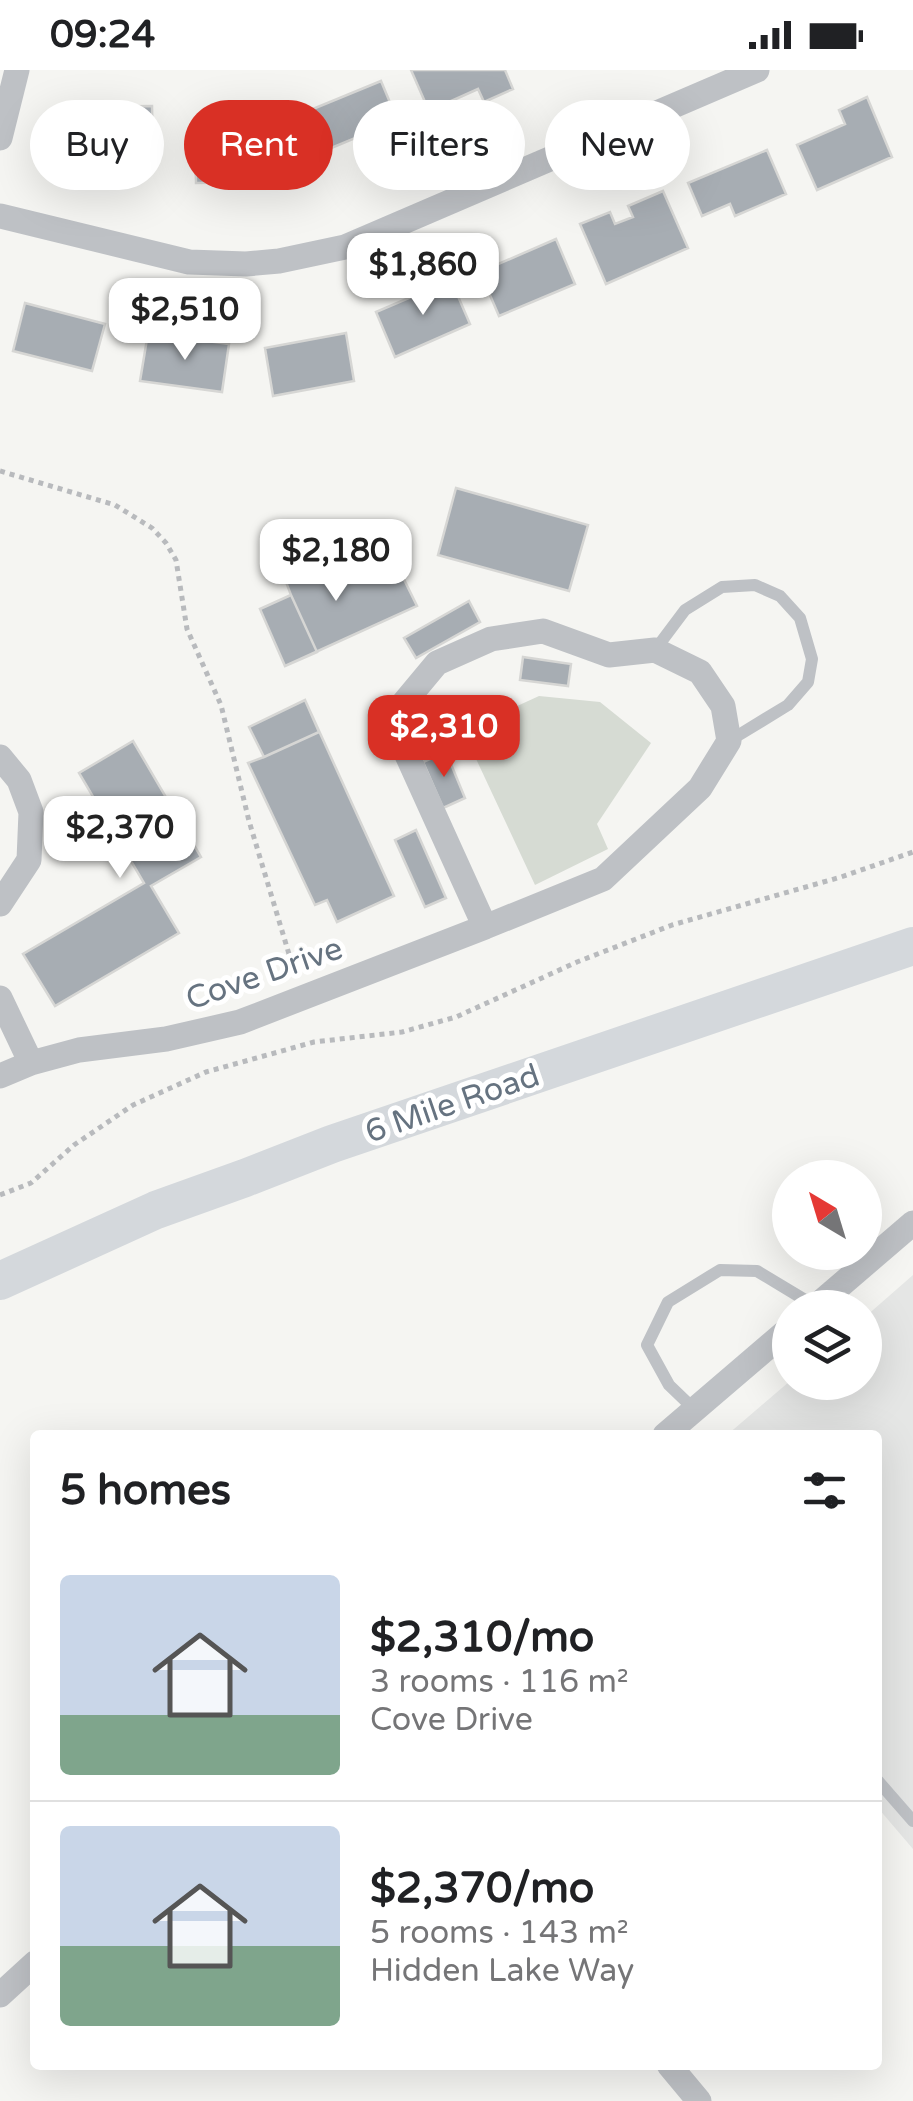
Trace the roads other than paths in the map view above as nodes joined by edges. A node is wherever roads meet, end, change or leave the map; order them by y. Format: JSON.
{"nodes":[{"id":1,"x":17,"y":70,"type":"edge"},
{"id":2,"x":757,"y":70,"type":"edge"},
{"id":3,"x":0,"y":138,"type":"edge"},
{"id":4,"x":0,"y":216,"type":"edge"},
{"id":5,"x":654,"y":650,"type":"junction"},
{"id":6,"x":729,"y":742,"type":"junction"},
{"id":7,"x":0,"y":757,"type":"edge"},
{"id":8,"x":0,"y":904,"type":"edge"},
{"id":9,"x":484,"y":927,"type":"junction"},
{"id":10,"x":913,"y":946,"type":"edge"},
{"id":11,"x":0,"y":998,"type":"edge"},
{"id":12,"x":31,"y":1063,"type":"junction"},
{"id":13,"x":0,"y":1076,"type":"edge"},
{"id":14,"x":913,"y":1223,"type":"edge"},
{"id":15,"x":0,"y":1282,"type":"edge"},
{"id":16,"x":788,"y":1290,"type":"edge"},
{"id":17,"x":835,"y":1290,"type":"edge"},
{"id":18,"x":772,"y":1344,"type":"edge"},
{"id":19,"x":695,"y":1410,"type":"junction"},
{"id":20,"x":671,"y":1430,"type":"edge"},
{"id":21,"x":882,"y":1786,"type":"edge"},
{"id":22,"x":913,"y":1822,"type":"edge"},
{"id":23,"x":30,"y":1968,"type":"edge"},
{"id":24,"x":0,"y":1995,"type":"edge"},
{"id":25,"x":673,"y":2070,"type":"edge"},
{"id":26,"x":700,"y":2101,"type":"edge"}],
"edges":[{"from":1,"to":3,"type":"street"},
{"from":2,"to":4,"type":"street"},
{"from":5,"to":6,"type":"street"},
{"from":5,"to":6,"type":"lane"},
{"from":5,"to":9,"type":"street"},
{"from":6,"to":9,"type":"street","name":"Cove Drive"},
{"from":7,"to":8,"type":"street"},
{"from":9,"to":12,"type":"street","name":"Cove Drive"},
{"from":10,"to":15,"type":"street","name":"6 Mile Road"},
{"from":11,"to":12,"type":"street"},
{"from":12,"to":13,"type":"street","name":"Cove Drive"},
{"from":14,"to":17,"type":"street"},
{"from":16,"to":19,"type":"lane"},
{"from":18,"to":19,"type":"street"},
{"from":19,"to":20,"type":"street"},
{"from":21,"to":22,"type":"lane"},
{"from":23,"to":24,"type":"street"},
{"from":25,"to":26,"type":"street"}]}
